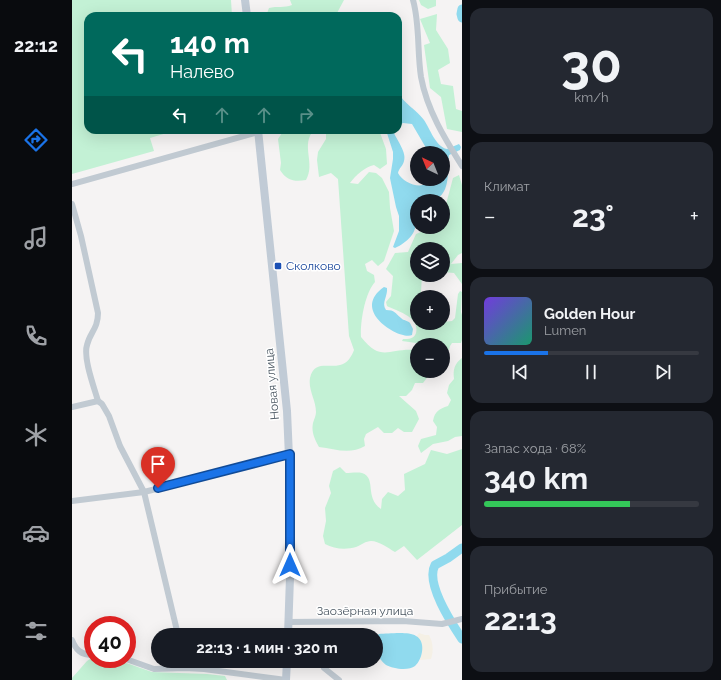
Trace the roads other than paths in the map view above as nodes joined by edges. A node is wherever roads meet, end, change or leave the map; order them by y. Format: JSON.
{"nodes":[{"id":1,"x":245,"y":0,"type":"edge"},
{"id":2,"x":413,"y":0,"type":"edge"},
{"id":3,"x":246,"y":12,"type":"edge"},
{"id":4,"x":247,"y":134,"type":"edge"},
{"id":5,"x":258,"y":134,"type":"edge"},
{"id":6,"x":462,"y":166,"type":"edge"},
{"id":7,"x":72,"y":184,"type":"edge"},
{"id":8,"x":72,"y":204,"type":"edge"},
{"id":9,"x":98,"y":401,"type":"junction"},
{"id":10,"x":72,"y":407,"type":"edge"},
{"id":11,"x":290,"y":454,"type":"junction"},
{"id":12,"x":144,"y":492,"type":"junction"},
{"id":13,"x":72,"y":501,"type":"edge"},
{"id":14,"x":462,"y":619,"type":"edge"},
{"id":15,"x":288,"y":622,"type":"junction"},
{"id":16,"x":176,"y":628,"type":"edge"},
{"id":17,"x":288,"y":628,"type":"edge"},
{"id":18,"x":72,"y":640,"type":"edge"},
{"id":19,"x":84,"y":654,"type":"edge"},
{"id":20,"x":136,"y":663,"type":"edge"},
{"id":21,"x":151,"y":668,"type":"edge"},
{"id":22,"x":151,"y":668,"type":"edge"},
{"id":23,"x":185,"y":668,"type":"joint"},
{"id":24,"x":287,"y":668,"type":"edge"},
{"id":25,"x":324,"y":668,"type":"dead end"},
{"id":26,"x":286,"y":680,"type":"edge"},
{"id":27,"x":339,"y":680,"type":"edge"}],
"edges":[{"from":1,"to":3,"type":"street"},
{"from":2,"to":6,"type":"street"},
{"from":4,"to":7,"type":"street"},
{"from":5,"to":11,"type":"street","name":"Новая улица"},
{"from":8,"to":9,"type":"street"},
{"from":9,"to":10,"type":"street"},
{"from":9,"to":12,"type":"street"},
{"from":11,"to":12,"type":"street"},
{"from":11,"to":15,"type":"street","name":"Новая улица"},
{"from":12,"to":13,"type":"street"},
{"from":12,"to":16,"type":"street"},
{"from":14,"to":15,"type":"street","name":"Заозёрная улица"},
{"from":15,"to":17,"type":"street","name":"Новая улица"},
{"from":18,"to":19,"type":"street"},
{"from":20,"to":21,"type":"street"},
{"from":22,"to":23,"type":"street"},
{"from":23,"to":26,"type":"street"},
{"from":24,"to":26,"type":"street"},
{"from":25,"to":27,"type":"street"}]}
